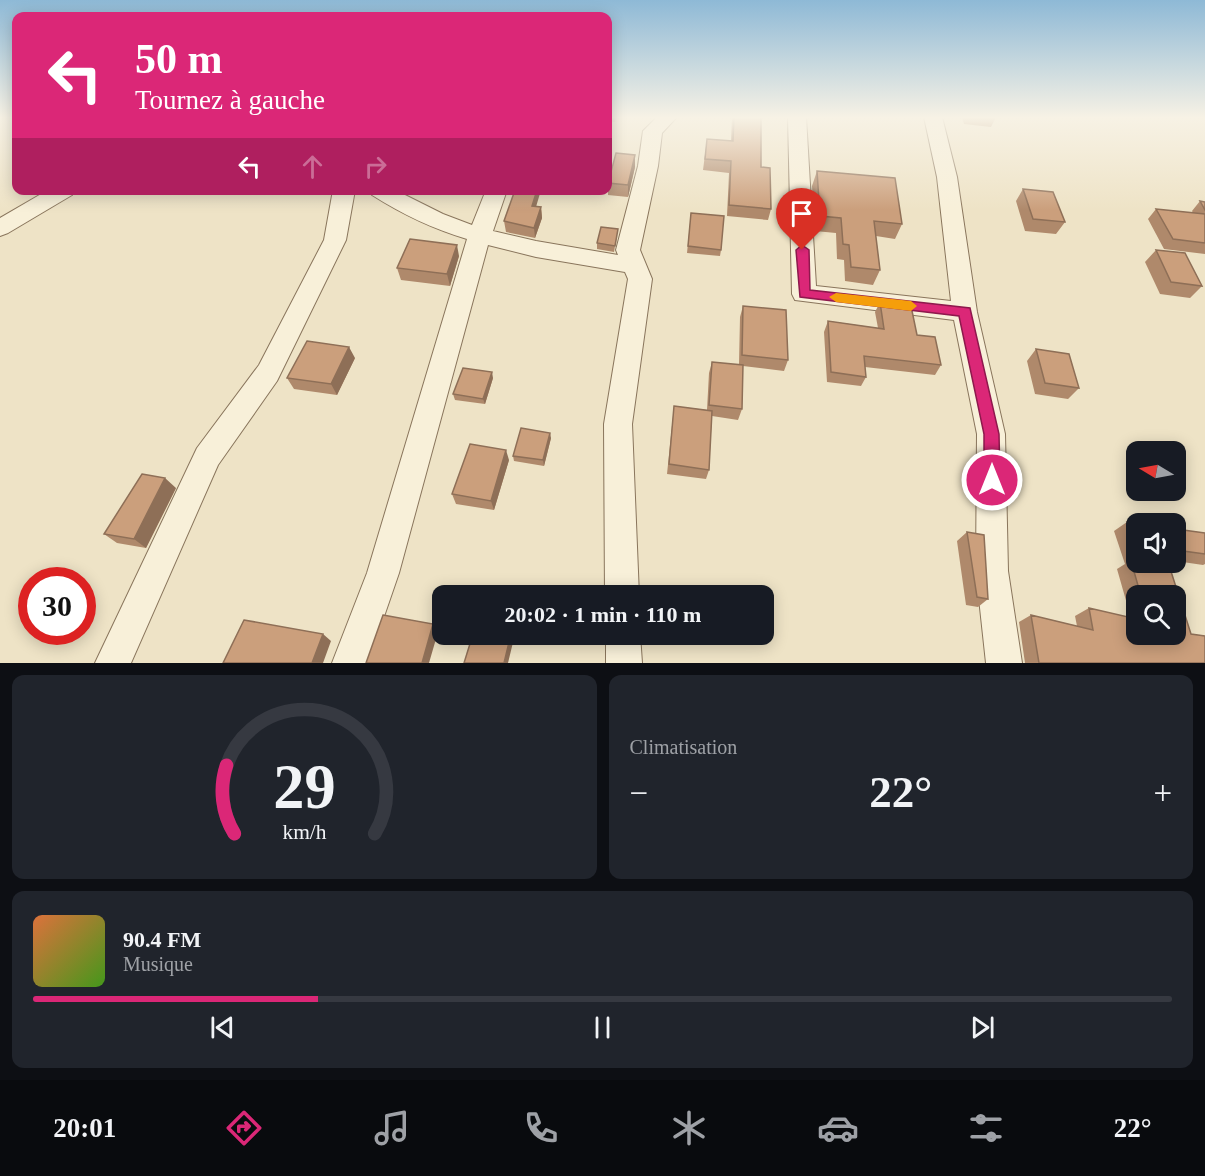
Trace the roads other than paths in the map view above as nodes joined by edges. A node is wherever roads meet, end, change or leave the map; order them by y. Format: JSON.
{"nodes":[{"id":1,"x":651,"y":148,"type":"edge"},
{"id":2,"x":798,"y":148,"type":"edge"},
{"id":3,"x":940,"y":148,"type":"edge"},
{"id":4,"x":56,"y":195,"type":"edge"},
{"id":5,"x":343,"y":195,"type":"edge"},
{"id":6,"x":386,"y":195,"type":"edge"},
{"id":7,"x":495,"y":195,"type":"edge"},
{"id":8,"x":0,"y":228,"type":"edge"},
{"id":9,"x":480,"y":234,"type":"junction"},
{"id":10,"x":634,"y":265,"type":"junction"},
{"id":11,"x":965,"y":312,"type":"junction"},
{"id":12,"x":622,"y":585,"type":"edge"},
{"id":13,"x":623,"y":645,"type":"edge"},
{"id":14,"x":113,"y":663,"type":"edge"},
{"id":15,"x":350,"y":663,"type":"edge"},
{"id":16,"x":624,"y":663,"type":"edge"},
{"id":17,"x":1005,"y":663,"type":"edge"}],
"edges":[{"from":1,"to":10,"type":"street"},
{"from":2,"to":11,"type":"street"},
{"from":3,"to":11,"type":"street"},
{"from":4,"to":8,"type":"street"},
{"from":5,"to":14,"type":"street"},
{"from":6,"to":9,"type":"street"},
{"from":7,"to":9,"type":"street"},
{"from":9,"to":10,"type":"street"},
{"from":9,"to":15,"type":"street"},
{"from":10,"to":12,"type":"street"},
{"from":11,"to":17,"type":"street"},
{"from":13,"to":16,"type":"street"}]}
